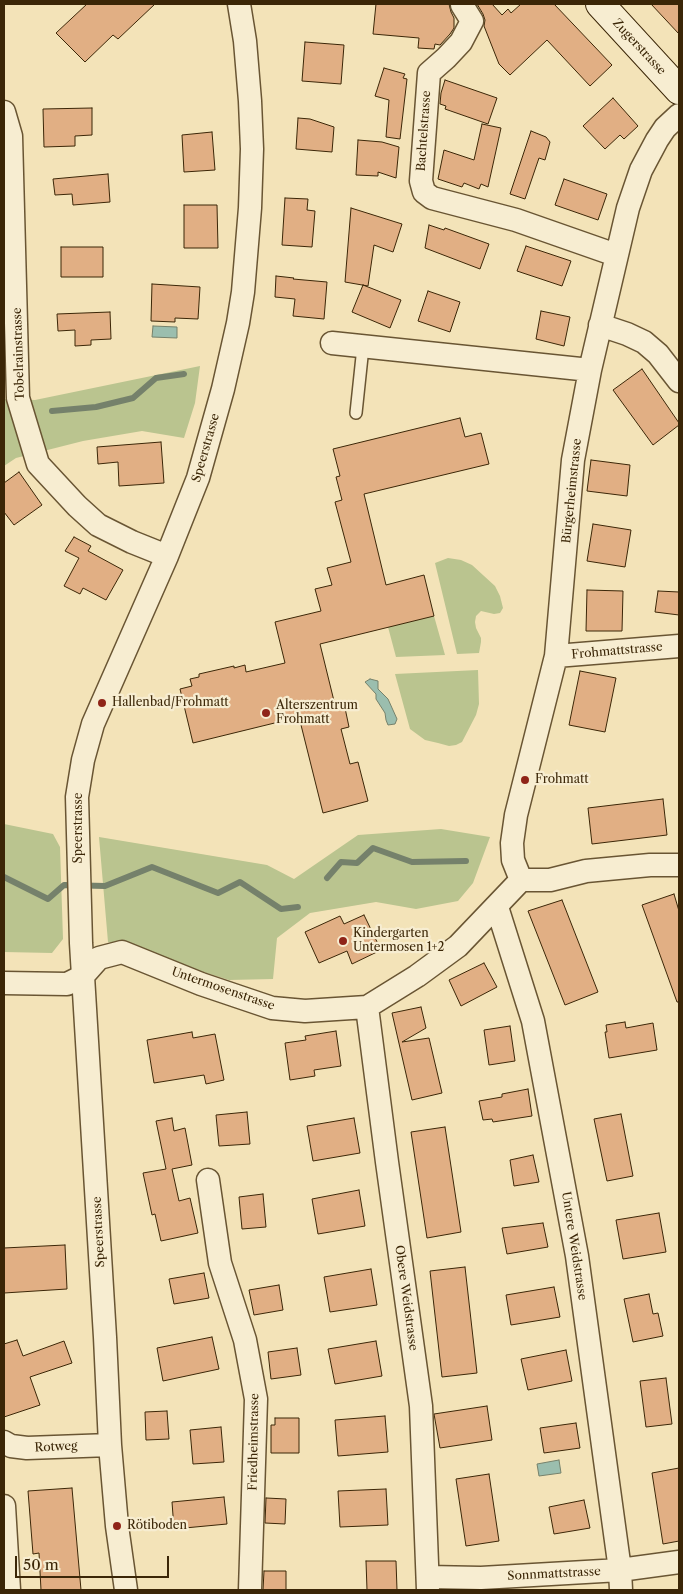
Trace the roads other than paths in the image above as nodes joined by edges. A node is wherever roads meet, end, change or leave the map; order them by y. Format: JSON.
{"nodes":[{"id":1,"x":239,"y":4,"type":"edge"},
{"id":2,"x":600,"y":4,"type":"edge"},
{"id":3,"x":462,"y":5,"type":"dead end"},
{"id":4,"x":679,"y":90,"type":"edge"},
{"id":5,"x":4,"y":112,"type":"edge"},
{"id":6,"x":679,"y":115,"type":"edge"},
{"id":7,"x":616,"y":256,"type":"junction"},
{"id":8,"x":600,"y":325,"type":"junction"},
{"id":9,"x":332,"y":343,"type":"dead end"},
{"id":10,"x":364,"y":347,"type":"junction"},
{"id":11,"x":590,"y":370,"type":"junction"},
{"id":12,"x":679,"y":381,"type":"edge"},
{"id":13,"x":356,"y":413,"type":"dead end"},
{"id":14,"x":167,"y":556,"type":"junction"},
{"id":15,"x":679,"y":646,"type":"edge"},
{"id":16,"x":556,"y":656,"type":"junction"},
{"id":17,"x":679,"y":865,"type":"edge"},
{"id":18,"x":522,"y":880,"type":"junction"},
{"id":19,"x":497,"y":907,"type":"junction"},
{"id":20,"x":84,"y":976,"type":"junction"},
{"id":21,"x":4,"y":983,"type":"edge"},
{"id":22,"x":367,"y":1007,"type":"junction"},
{"id":23,"x":208,"y":1180,"type":"dead end"},
{"id":24,"x":110,"y":1444,"type":"junction"},
{"id":25,"x":6,"y":1450,"type":"edge"},
{"id":26,"x":4,"y":1506,"type":"edge"},
{"id":27,"x":679,"y":1562,"type":"edge"},
{"id":28,"x":621,"y":1580,"type":"edge"},
{"id":29,"x":428,"y":1584,"type":"edge"},
{"id":30,"x":9,"y":1590,"type":"edge"},
{"id":31,"x":126,"y":1590,"type":"edge"},
{"id":32,"x":250,"y":1590,"type":"edge"}],
"edges":[{"from":1,"to":14,"type":"street","name":"Speerstrasse"},
{"from":2,"to":4,"type":"main road","name":"Zugerstrasse"},
{"from":3,"to":7,"type":"street","name":"Bachtelstrasse"},
{"from":5,"to":14,"type":"street","name":"Tobelrainstrasse"},
{"from":6,"to":7,"type":"street","name":"Bürgerheimstrasse"},
{"from":7,"to":8,"type":"street","name":"Bürgerheimstrasse"},
{"from":8,"to":11,"type":"street","name":"Bürgerheimstrasse"},
{"from":8,"to":12,"type":"street"},
{"from":9,"to":10,"type":"street"},
{"from":10,"to":11,"type":"street"},
{"from":10,"to":13,"type":"lane"},
{"from":11,"to":16,"type":"street","name":"Bürgerheimstrasse"},
{"from":14,"to":20,"type":"street","name":"Speerstrasse"},
{"from":15,"to":16,"type":"street","name":"Frohmattstrasse"},
{"from":16,"to":18,"type":"street","name":"Bürgerheimstrasse"},
{"from":17,"to":18,"type":"street"},
{"from":18,"to":19,"type":"street","name":"Untermosenstrasse"},
{"from":19,"to":22,"type":"street","name":"Untermosenstrasse"},
{"from":19,"to":28,"type":"street","name":"Untere Weidstrasse"},
{"from":20,"to":21,"type":"street"},
{"from":20,"to":22,"type":"street","name":"Untermosenstrasse"},
{"from":20,"to":24,"type":"street","name":"Speerstrasse"},
{"from":22,"to":29,"type":"street","name":"Obere Weidstrasse"},
{"from":23,"to":32,"type":"street","name":"Friedheimstrasse"},
{"from":24,"to":25,"type":"street","name":"Rotweg"},
{"from":24,"to":31,"type":"street","name":"Speerstrasse"},
{"from":26,"to":30,"type":"street"},
{"from":27,"to":28,"type":"street","name":"Sonnmattstrasse"},
{"from":28,"to":29,"type":"street","name":"Sonnmattstrasse"}]}
